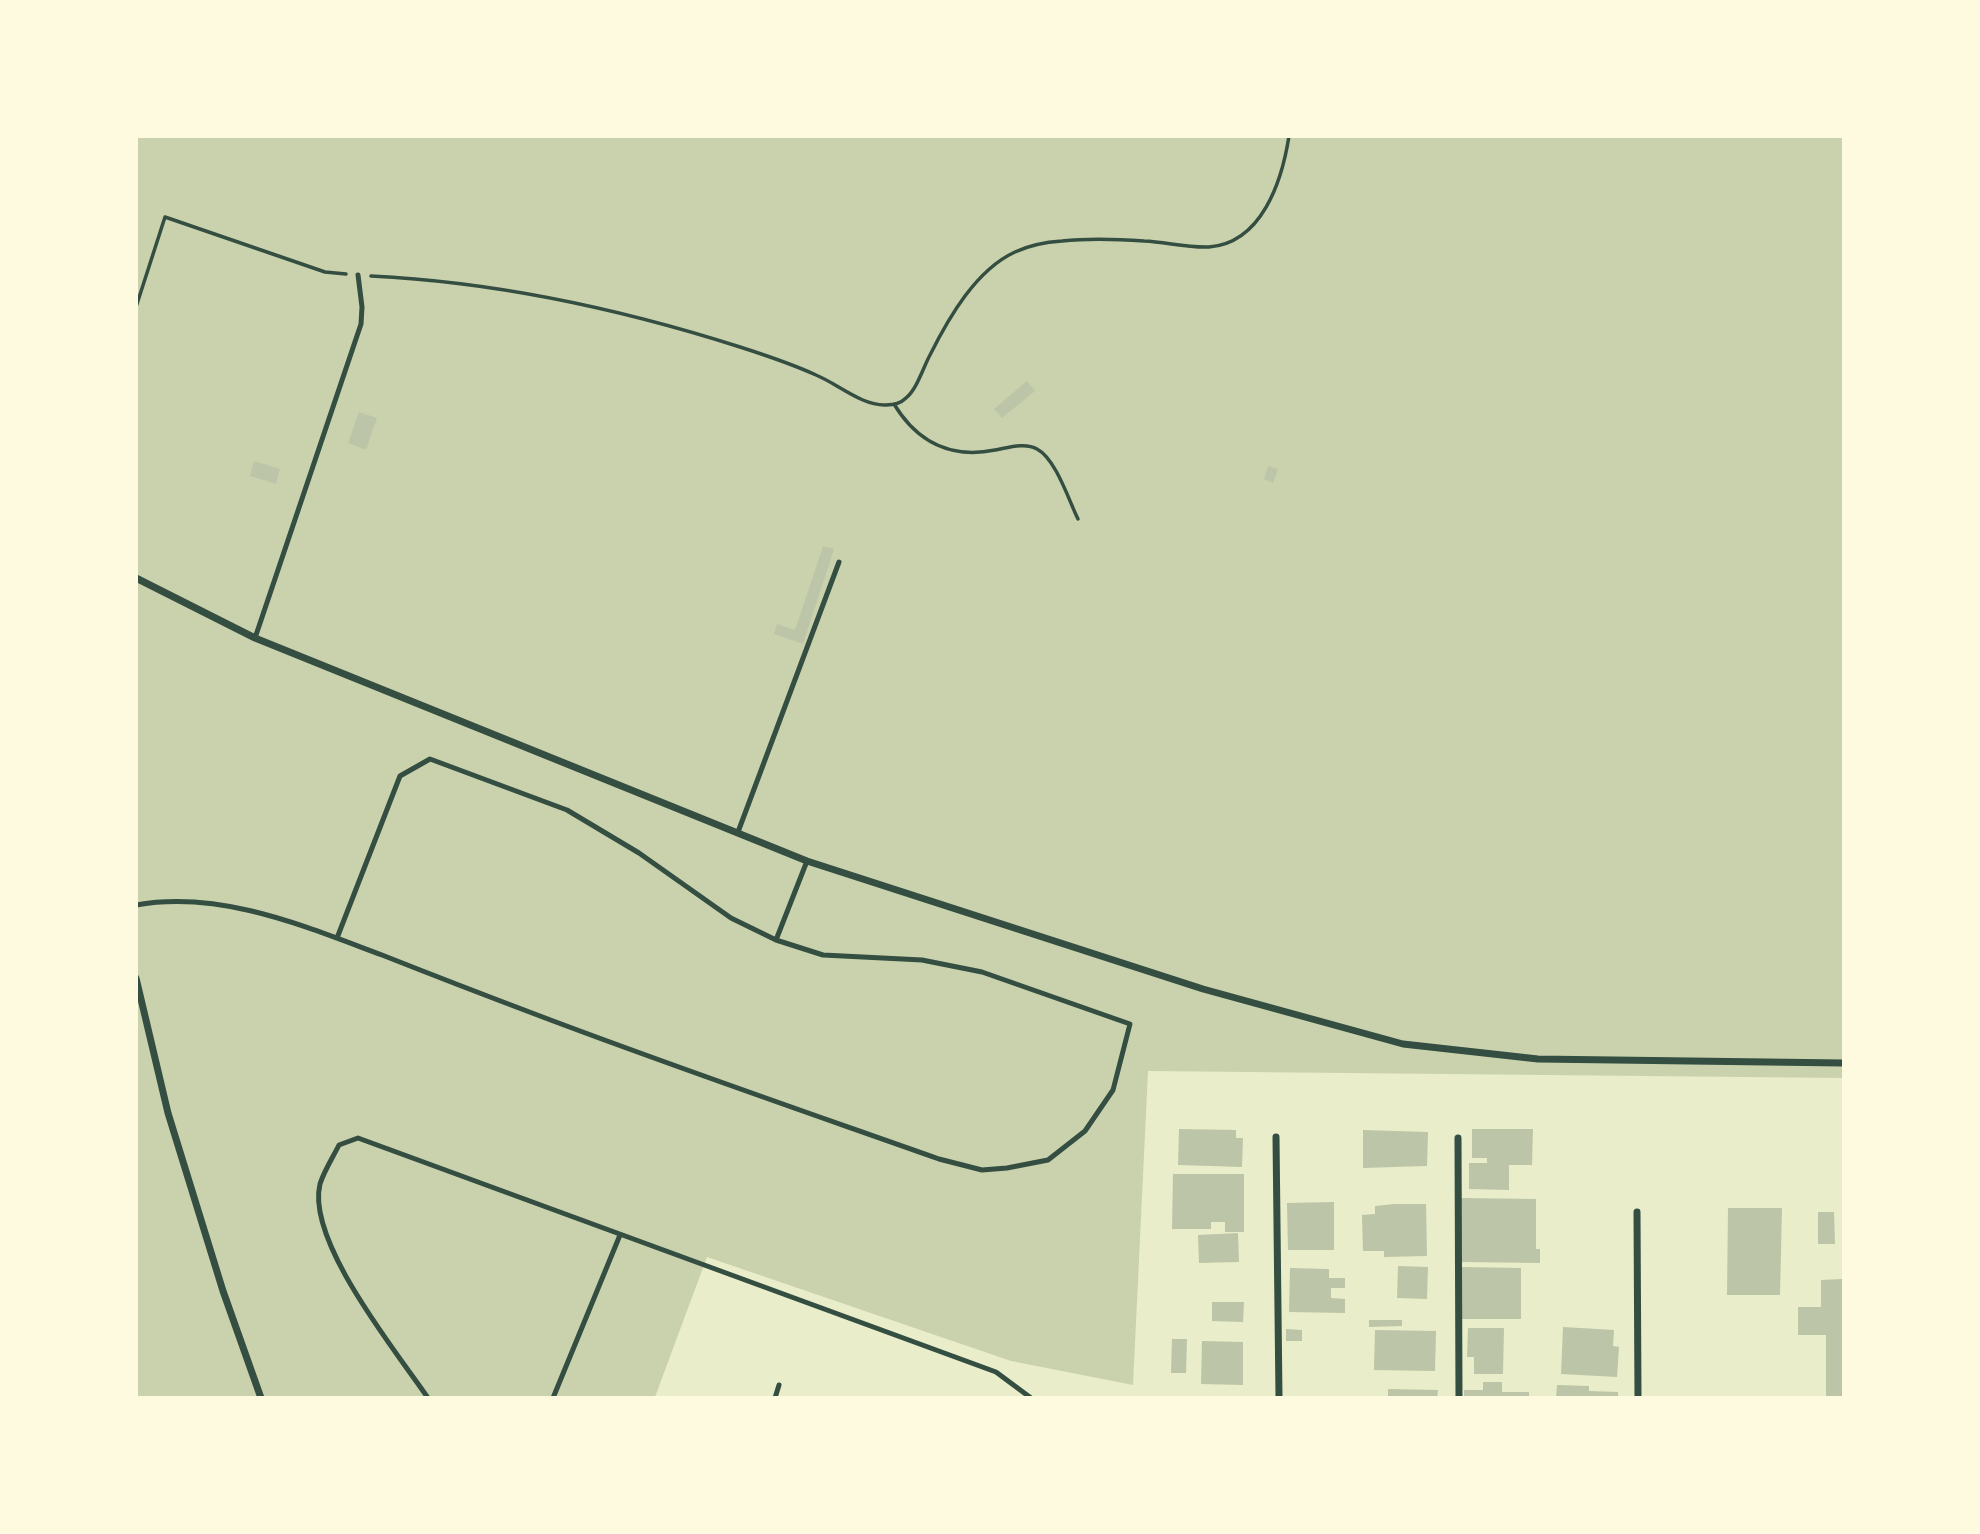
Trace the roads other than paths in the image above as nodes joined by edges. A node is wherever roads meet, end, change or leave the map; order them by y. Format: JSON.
{"nodes":[{"id":1,"x":358,"y":275,"type":"road end"},
{"id":2,"x":839,"y":562,"type":"dead end"},
{"id":3,"x":136,"y":578,"type":"edge"},
{"id":4,"x":255,"y":638,"type":"junction"},
{"id":5,"x":738,"y":832,"type":"junction"},
{"id":6,"x":807,"y":861,"type":"junction"},
{"id":7,"x":136,"y":905,"type":"edge"},
{"id":8,"x":337,"y":938,"type":"junction"},
{"id":9,"x":776,"y":940,"type":"junction"},
{"id":10,"x":136,"y":978,"type":"edge"},
{"id":11,"x":1843,"y":1063,"type":"edge"},
{"id":12,"x":1276,"y":1137,"type":"dead end"},
{"id":13,"x":1458,"y":1138,"type":"dead end"},
{"id":14,"x":1637,"y":1212,"type":"dead end"},
{"id":15,"x":620,"y":1235,"type":"junction"},
{"id":16,"x":779,"y":1385,"type":"dead end"},
{"id":17,"x":261,"y":1398,"type":"edge"},
{"id":18,"x":428,"y":1398,"type":"edge"},
{"id":19,"x":553,"y":1398,"type":"edge"},
{"id":20,"x":775,"y":1398,"type":"edge"},
{"id":21,"x":1031,"y":1398,"type":"edge"},
{"id":22,"x":1279,"y":1398,"type":"edge"},
{"id":23,"x":1459,"y":1398,"type":"edge"},
{"id":24,"x":1638,"y":1398,"type":"edge"}],
"edges":[{"from":1,"to":4,"type":"lane"},
{"from":2,"to":5,"type":"lane"},
{"from":3,"to":4,"type":"street"},
{"from":4,"to":5,"type":"street"},
{"from":5,"to":6,"type":"street"},
{"from":6,"to":9,"type":"lane"},
{"from":6,"to":11,"type":"street"},
{"from":7,"to":8,"type":"lane"},
{"from":8,"to":9,"type":"lane"},
{"from":8,"to":9,"type":"lane"},
{"from":10,"to":17,"type":"street"},
{"from":12,"to":22,"type":"street"},
{"from":13,"to":23,"type":"street"},
{"from":14,"to":24,"type":"street"},
{"from":15,"to":18,"type":"lane"},
{"from":15,"to":19,"type":"lane"},
{"from":15,"to":21,"type":"lane"},
{"from":16,"to":20,"type":"lane"}]}
